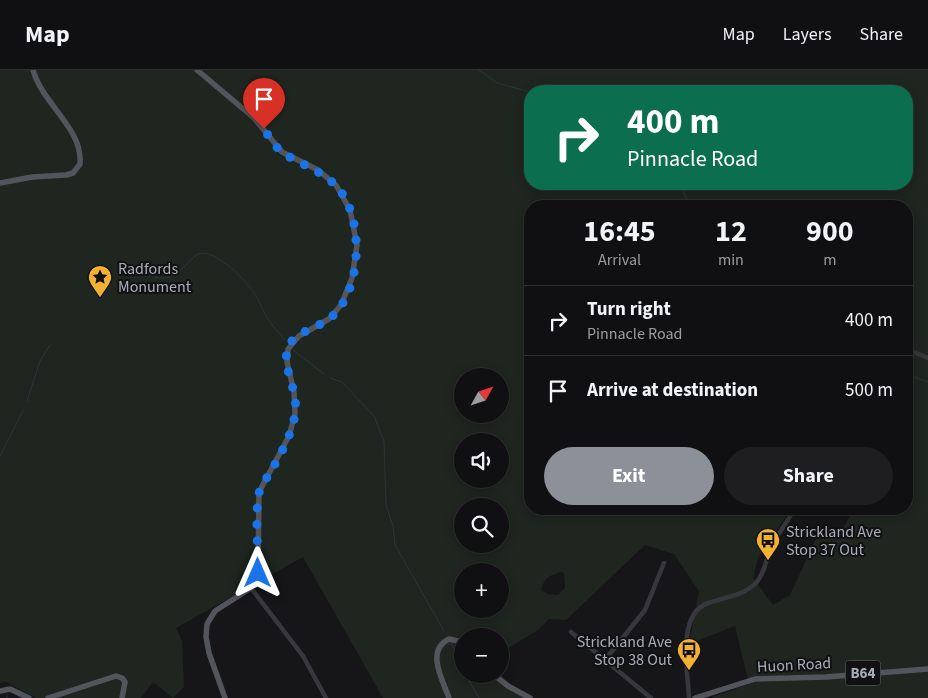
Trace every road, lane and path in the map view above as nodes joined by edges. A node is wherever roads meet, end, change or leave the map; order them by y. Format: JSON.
{"nodes":[{"id":1,"x":33,"y":70,"type":"edge"},
{"id":2,"x":197,"y":70,"type":"edge"},
{"id":3,"x":0,"y":183,"type":"edge"},
{"id":4,"x":913,"y":352,"type":"edge"},
{"id":5,"x":928,"y":358,"type":"edge"},
{"id":6,"x":790,"y":515,"type":"edge"},
{"id":7,"x":664,"y":563,"type":"dead end"},
{"id":8,"x":251,"y":588,"type":"junction"},
{"id":9,"x":571,"y":632,"type":"dead end"},
{"id":10,"x":454,"y":640,"type":"edge"},
{"id":11,"x":605,"y":660,"type":"junction"},
{"id":12,"x":928,"y":669,"type":"edge"},
{"id":13,"x":504,"y":683,"type":"edge"},
{"id":14,"x":0,"y":691,"type":"edge"},
{"id":15,"x":29,"y":698,"type":"edge"},
{"id":16,"x":48,"y":698,"type":"edge"},
{"id":17,"x":122,"y":698,"type":"edge"},
{"id":18,"x":225,"y":698,"type":"edge"},
{"id":19,"x":326,"y":698,"type":"edge"},
{"id":20,"x":449,"y":698,"type":"edge"},
{"id":21,"x":530,"y":698,"type":"edge"},
{"id":22,"x":651,"y":698,"type":"edge"},
{"id":23,"x":689,"y":698,"type":"edge"},
{"id":24,"x":695,"y":698,"type":"edge"}],
"edges":[{"from":1,"to":3,"type":"main road"},
{"from":2,"to":8,"type":"main road"},
{"from":4,"to":5,"type":"street"},
{"from":6,"to":23,"type":"street"},
{"from":7,"to":11,"type":"street"},
{"from":8,"to":18,"type":"main road"},
{"from":8,"to":19,"type":"street"},
{"from":9,"to":11,"type":"street"},
{"from":10,"to":20,"type":"main road"},
{"from":11,"to":22,"type":"street"},
{"from":12,"to":24,"type":"main road","name":"Huon Road","number":"B64"},
{"from":13,"to":21,"type":"main road"},
{"from":14,"to":15,"type":"main road"},
{"from":16,"to":17,"type":"main road"}]}
